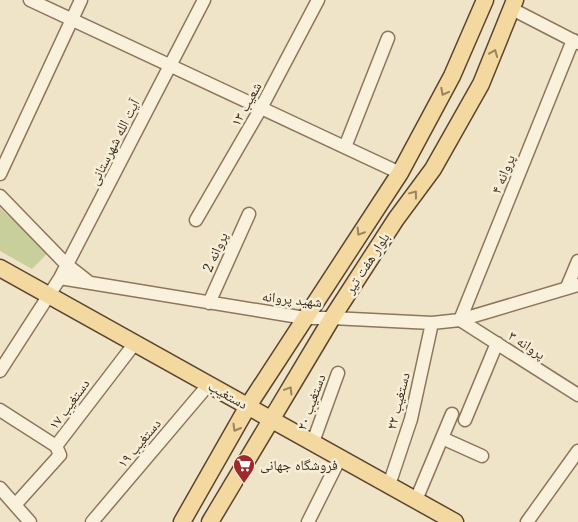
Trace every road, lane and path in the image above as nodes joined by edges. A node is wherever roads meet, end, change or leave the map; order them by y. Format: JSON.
{"nodes":[{"id":1,"x":30,"y":0,"type":"edge"},
{"id":2,"x":81,"y":0,"type":"edge"},
{"id":3,"x":204,"y":0,"type":"edge"},
{"id":4,"x":318,"y":0,"type":"edge"},
{"id":5,"x":485,"y":0,"type":"edge"},
{"id":6,"x":513,"y":4,"type":"edge"},
{"id":7,"x":72,"y":20,"type":"junction"},
{"id":8,"x":388,"y":38,"type":"dead end"},
{"id":9,"x":576,"y":41,"type":"edge"},
{"id":10,"x":170,"y":66,"type":"junction"},
{"id":11,"x":261,"y":108,"type":"junction"},
{"id":12,"x":345,"y":147,"type":"junction"},
{"id":13,"x":400,"y":173,"type":"junction"},
{"id":14,"x":0,"y":174,"type":"edge"},
{"id":15,"x":0,"y":196,"type":"edge"},
{"id":16,"x":377,"y":206,"type":"junction"},
{"id":17,"x":249,"y":214,"type":"dead end"},
{"id":18,"x":396,"y":219,"type":"junction"},
{"id":19,"x":196,"y":220,"type":"dead end"},
{"id":20,"x":578,"y":261,"type":"edge"},
{"id":21,"x":67,"y":264,"type":"junction"},
{"id":22,"x":0,"y":268,"type":"edge"},
{"id":23,"x":60,"y":278,"type":"junction"},
{"id":24,"x":92,"y":284,"type":"junction"},
{"id":25,"x":573,"y":286,"type":"edge"},
{"id":26,"x":49,"y":297,"type":"junction"},
{"id":27,"x":209,"y":303,"type":"junction"},
{"id":28,"x":305,"y":318,"type":"junction"},
{"id":29,"x":332,"y":318,"type":"junction"},
{"id":30,"x":460,"y":320,"type":"junction"},
{"id":31,"x":432,"y":323,"type":"junction"},
{"id":32,"x":135,"y":343,"type":"junction"},
{"id":33,"x":497,"y":343,"type":"junction"},
{"id":34,"x":0,"y":371,"type":"edge"},
{"id":35,"x":338,"y":372,"type":"dead end"},
{"id":36,"x":209,"y":384,"type":"junction"},
{"id":37,"x":578,"y":395,"type":"edge"},
{"id":38,"x":248,"y":406,"type":"junction"},
{"id":39,"x":0,"y":410,"type":"edge"},
{"id":40,"x":452,"y":414,"type":"dead end"},
{"id":41,"x":271,"y":419,"type":"junction"},
{"id":42,"x":465,"y":420,"type":"dead end"},
{"id":43,"x":442,"y":438,"type":"junction"},
{"id":44,"x":312,"y":442,"type":"junction"},
{"id":45,"x":56,"y":446,"type":"junction"},
{"id":46,"x":578,"y":451,"type":"edge"},
{"id":47,"x":482,"y":456,"type":"dead end"},
{"id":48,"x":340,"y":458,"type":"junction"},
{"id":49,"x":389,"y":485,"type":"junction"},
{"id":50,"x":0,"y":488,"type":"edge"},
{"id":51,"x":416,"y":500,"type":"junction"},
{"id":52,"x":15,"y":505,"type":"junction"},
{"id":53,"x":435,"y":516,"type":"edge"},
{"id":54,"x":184,"y":519,"type":"edge"},
{"id":55,"x":30,"y":522,"type":"edge"},
{"id":56,"x":92,"y":522,"type":"edge"},
{"id":57,"x":205,"y":522,"type":"edge"},
{"id":58,"x":210,"y":522,"type":"edge"},
{"id":59,"x":308,"y":522,"type":"edge"},
{"id":60,"x":455,"y":522,"type":"edge"},
{"id":61,"x":527,"y":522,"type":"edge"}],
"edges":[{"from":1,"to":7,"type":"street"},
{"from":2,"to":7,"type":"street"},
{"from":3,"to":10,"type":"street","name":"آیت الله شهرستانی"},
{"from":4,"to":11,"type":"street","name":"شعیب ۱۳"},
{"from":5,"to":13,"type":"main road","name":"بلوار هفت تیر","one_way":true},
{"from":6,"to":9,"type":"street"},
{"from":18,"to":6,"type":"main road","name":"بلوار هفت تیر","one_way":true},
{"from":7,"to":10,"type":"street"},
{"from":7,"to":14,"type":"street"},
{"from":8,"to":12,"type":"street"},
{"from":9,"to":30,"type":"street","name":"پروانه ۴"},
{"from":10,"to":11,"type":"street"},
{"from":10,"to":21,"type":"street","name":"آیت الله شهرستانی"},
{"from":11,"to":12,"type":"street"},
{"from":11,"to":19,"type":"street","name":"شعیب ۱۳"},
{"from":12,"to":13,"type":"street"},
{"from":13,"to":16,"type":"main road","name":"بلوار هفت تیر"},
{"from":15,"to":21,"type":"street"},
{"from":16,"to":18,"type":"main road"},
{"from":16,"to":28,"type":"main road","name":"بلوار هفت تیر","one_way":true},
{"from":17,"to":27,"type":"street","name":"پروانه 2"},
{"from":18,"to":29,"type":"main road","name":"بلوار هفت تیر"},
{"from":20,"to":25,"type":"street"},
{"from":21,"to":23,"type":"street","name":"آیت الله شهرستانی"},
{"from":21,"to":24,"type":"street"},
{"from":22,"to":26,"type":"main road","name":"دستغیب"},
{"from":23,"to":24,"type":"street","name":"شهید پروانه"},
{"from":23,"to":26,"type":"street","name":"آیت الله شهرستانی"},
{"from":24,"to":27,"type":"street","name":"شهید پروانه"},
{"from":25,"to":30,"type":"street","name":"شهید پروانه"},
{"from":26,"to":32,"type":"main road","name":"دستغیب"},
{"from":26,"to":34,"type":"street","name":"آیت الله شهرستانی"},
{"from":27,"to":28,"type":"street","name":"شهید پروانه"},
{"from":28,"to":29,"type":"street","name":"شهید پروانه"},
{"from":28,"to":38,"type":"main road","name":"بلوار هفت تیر"},
{"from":29,"to":31,"type":"street","name":"شهید پروانه"},
{"from":41,"to":29,"type":"main road","name":"بلوار هفت تیر","one_way":true},
{"from":30,"to":31,"type":"street","name":"شهید پروانه"},
{"from":30,"to":33,"type":"street","name":"پروانه ۳"},
{"from":31,"to":49,"type":"street","name":"دستغیب ۲۲"},
{"from":32,"to":36,"type":"main road","name":"دستغیب"},
{"from":32,"to":45,"type":"street","name":"دستغیب ۱۷"},
{"from":33,"to":37,"type":"street","name":"پروانه ۳"},
{"from":33,"to":42,"type":"street"},
{"from":35,"to":44,"type":"street","name":"دستغیب ۲۰"},
{"from":36,"to":38,"type":"main road","name":"دستغیب"},
{"from":36,"to":56,"type":"street","name":"دستغیب ۱۹"},
{"from":38,"to":41,"type":"main road","name":"دستغیب"},
{"from":38,"to":54,"type":"main road","name":"بلوار هفت تیر","one_way":true},
{"from":39,"to":45,"type":"street"},
{"from":40,"to":43,"type":"street"},
{"from":41,"to":44,"type":"main road","name":"دستغیب"},
{"from":41,"to":58,"type":"main road","name":"بلوار هفت تیر"},
{"from":43,"to":47,"type":"street"},
{"from":43,"to":51,"type":"street"},
{"from":44,"to":48,"type":"main road","name":"دستغیب"},
{"from":45,"to":52,"type":"street","name":"دستغیب ۱۷"},
{"from":46,"to":61,"type":"street"},
{"from":48,"to":49,"type":"main road","name":"دستغیب"},
{"from":48,"to":59,"type":"street"},
{"from":49,"to":51,"type":"main road","name":"دستغیب"},
{"from":50,"to":52,"type":"street"},
{"from":51,"to":53,"type":"main road","name":"دستغیب"},
{"from":52,"to":55,"type":"street"},
{"from":53,"to":60,"type":"main road","name":"دستغیب"},
{"from":54,"to":57,"type":"main road"}]}
